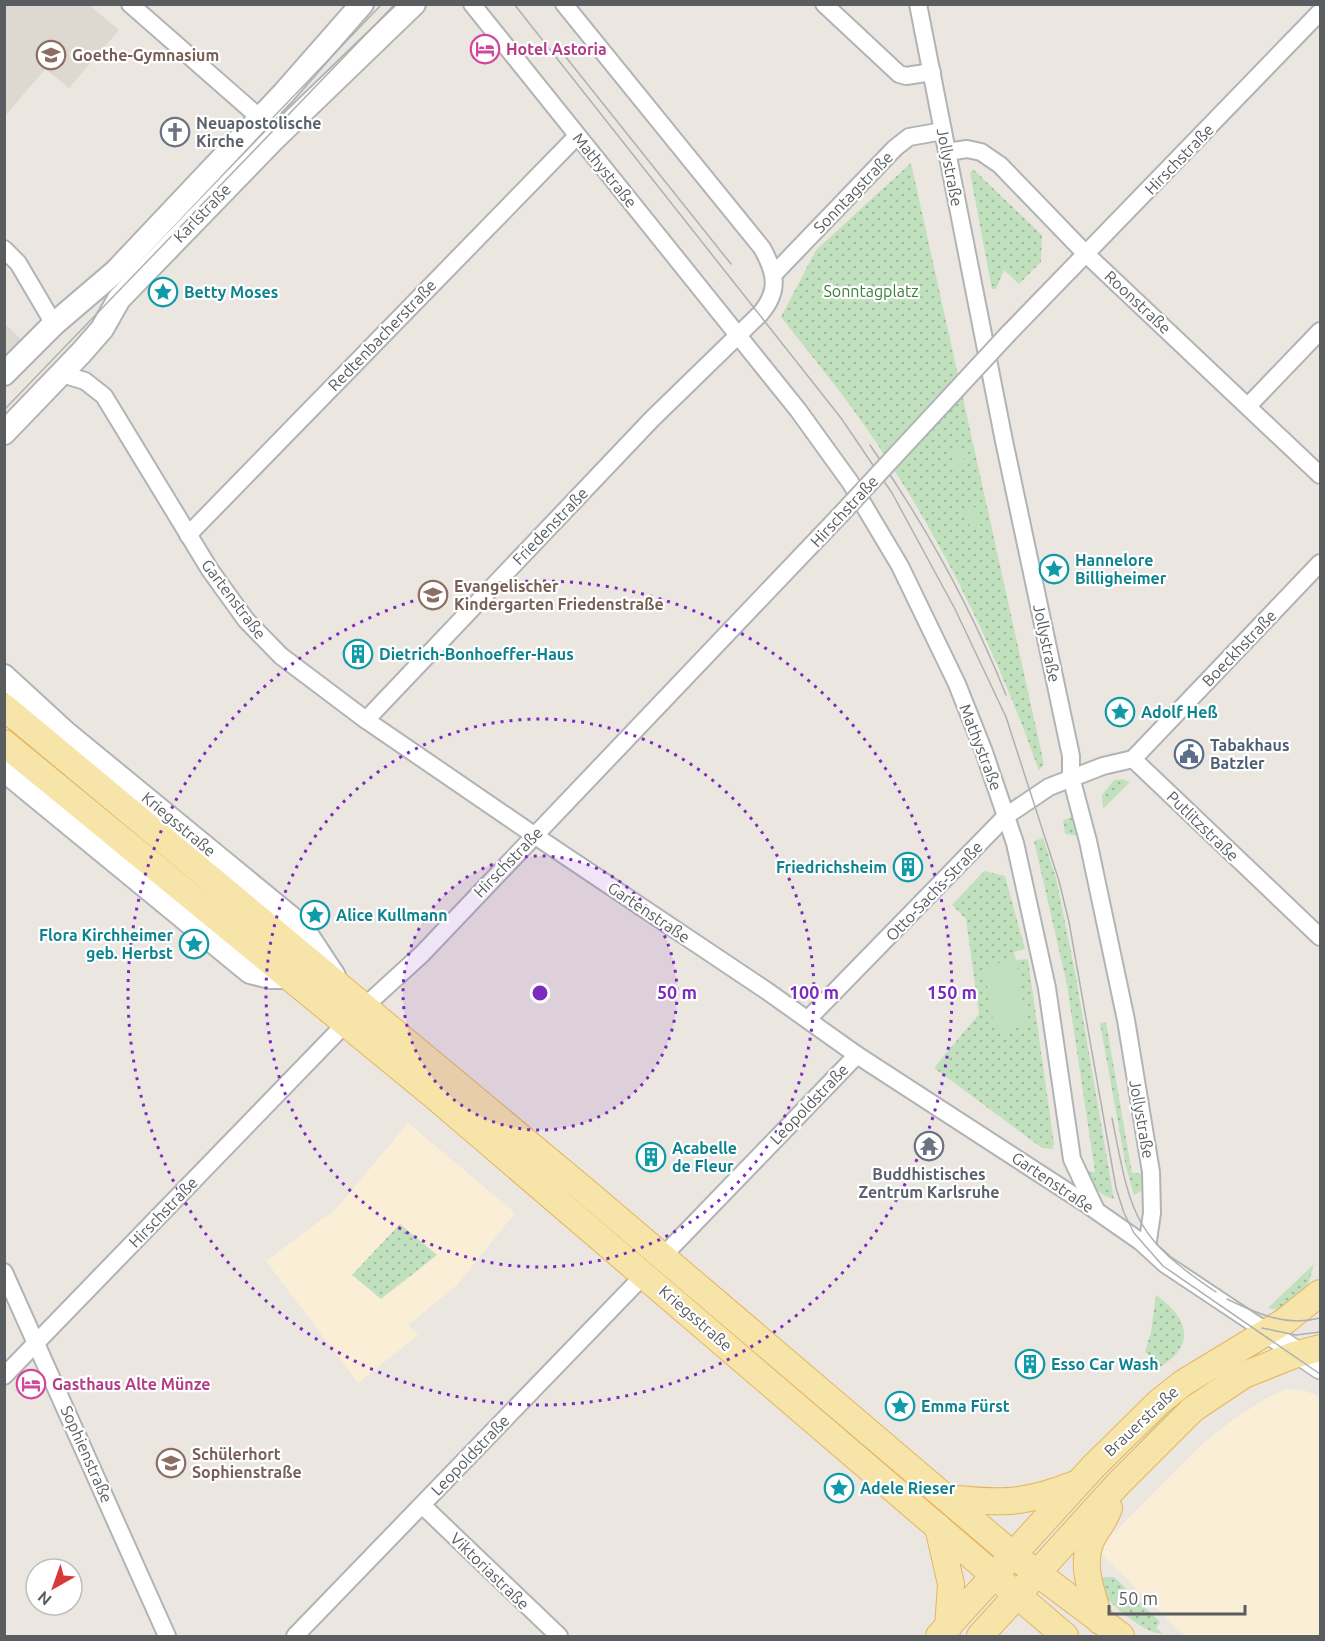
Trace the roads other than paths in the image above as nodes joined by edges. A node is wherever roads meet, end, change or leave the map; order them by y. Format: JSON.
{"nodes":[{"id":1,"x":130,"y":4,"type":"edge"},
{"id":2,"x":362,"y":4,"type":"edge"},
{"id":3,"x":414,"y":4,"type":"edge"},
{"id":4,"x":472,"y":4,"type":"edge"},
{"id":5,"x":564,"y":4,"type":"edge"},
{"id":6,"x":824,"y":4,"type":"edge"},
{"id":7,"x":918,"y":4,"type":"edge"},
{"id":8,"x":1316,"y":14,"type":"edge"},
{"id":9,"x":932,"y":72,"type":"junction"},
{"id":10,"x":260,"y":118,"type":"junction"},
{"id":11,"x":943,"y":131,"type":"junction"},
{"id":12,"x":578,"y":136,"type":"junction"},
{"id":13,"x":947,"y":152,"type":"junction"},
{"id":14,"x":4,"y":249,"type":"edge"},
{"id":15,"x":1085,"y":253,"type":"junction"},
{"id":16,"x":774,"y":274,"type":"junction"},
{"id":17,"x":54,"y":324,"type":"junction"},
{"id":18,"x":1320,"y":331,"type":"edge"},
{"id":19,"x":738,"y":335,"type":"junction"},
{"id":20,"x":4,"y":374,"type":"edge"},
{"id":21,"x":62,"y":374,"type":"junction"},
{"id":22,"x":1248,"y":406,"type":"junction"},
{"id":23,"x":4,"y":433,"type":"edge"},
{"id":24,"x":1320,"y":475,"type":"edge"},
{"id":25,"x":188,"y":535,"type":"junction"},
{"id":26,"x":1320,"y":563,"type":"edge"},
{"id":27,"x":4,"y":675,"type":"edge"},
{"id":28,"x":4,"y":707,"type":"edge"},
{"id":29,"x":366,"y":720,"type":"junction"},
{"id":30,"x":4,"y":743,"type":"edge"},
{"id":31,"x":1133,"y":759,"type":"junction"},
{"id":32,"x":4,"y":770,"type":"edge"},
{"id":33,"x":1071,"y":777,"type":"junction"},
{"id":34,"x":1006,"y":816,"type":"junction"},
{"id":35,"x":534,"y":835,"type":"junction"},
{"id":36,"x":1320,"y":937,"type":"edge"},
{"id":37,"x":290,"y":977,"type":"junction"},
{"id":38,"x":332,"y":994,"type":"junction"},
{"id":39,"x":355,"y":1015,"type":"junction"},
{"id":40,"x":808,"y":1019,"type":"junction"},
{"id":41,"x":857,"y":1054,"type":"junction"},
{"id":42,"x":1097,"y":1211,"type":"junction"},
{"id":43,"x":1147,"y":1247,"type":"junction"},
{"id":44,"x":654,"y":1265,"type":"junction"},
{"id":45,"x":4,"y":1272,"type":"edge"},
{"id":46,"x":1320,"y":1293,"type":"edge"},
{"id":47,"x":1267,"y":1332,"type":"junction"},
{"id":48,"x":36,"y":1342,"type":"junction"},
{"id":49,"x":1310,"y":1351,"type":"edge"},
{"id":50,"x":1320,"y":1368,"type":"edge"},
{"id":51,"x":4,"y":1376,"type":"edge"},
{"id":52,"x":1081,"y":1481,"type":"junction"},
{"id":53,"x":1116,"y":1485,"type":"junction"},
{"id":54,"x":947,"y":1498,"type":"junction"},
{"id":55,"x":422,"y":1505,"type":"junction"},
{"id":56,"x":938,"y":1527,"type":"junction"},
{"id":57,"x":1013,"y":1555,"type":"junction"},
{"id":58,"x":1037,"y":1573,"type":"junction"},
{"id":59,"x":994,"y":1575,"type":"junction"},
{"id":60,"x":1018,"y":1596,"type":"junction"},
{"id":61,"x":1100,"y":1621,"type":"junction"},
{"id":62,"x":944,"y":1632,"type":"edge"},
{"id":63,"x":167,"y":1636,"type":"edge"},
{"id":64,"x":296,"y":1636,"type":"edge"},
{"id":65,"x":559,"y":1636,"type":"edge"},
{"id":66,"x":980,"y":1636,"type":"edge"},
{"id":67,"x":1065,"y":1636,"type":"edge"},
{"id":68,"x":1121,"y":1636,"type":"edge"}],
"edges":[{"from":1,"to":10,"type":"street"},
{"from":2,"to":10,"type":"main road","name":"Karlstraße"},
{"from":3,"to":21,"type":"main road","name":"Karlstraße"},
{"from":4,"to":12,"type":"street","name":"Mathystraße"},
{"from":5,"to":16,"type":"street"},
{"from":6,"to":9,"type":"street"},
{"from":7,"to":9,"type":"street","name":"Jollystraße"},
{"from":8,"to":15,"type":"street","name":"Hirschstraße"},
{"from":9,"to":11,"type":"street","name":"Jollystraße"},
{"from":10,"to":17,"type":"main road","name":"Karlstraße"},
{"from":11,"to":13,"type":"street","name":"Jollystraße"},
{"from":11,"to":16,"type":"street","name":"Sonntagstraße"},
{"from":12,"to":19,"type":"street","name":"Mathystraße"},
{"from":12,"to":25,"type":"street","name":"Redtenbacherstraße"},
{"from":13,"to":15,"type":"street","name":"Roonstraße"},
{"from":13,"to":33,"type":"street","name":"Jollystraße"},
{"from":14,"to":17,"type":"street"},
{"from":15,"to":22,"type":"street","name":"Roonstraße"},
{"from":15,"to":35,"type":"street","name":"Hirschstraße","bridge":true},
{"from":16,"to":19,"type":"street"},
{"from":17,"to":20,"type":"main road","name":"Karlstraße"},
{"from":18,"to":22,"type":"street"},
{"from":19,"to":29,"type":"street","name":"Friedenstraße"},
{"from":19,"to":34,"type":"street","name":"Mathystraße"},
{"from":21,"to":23,"type":"main road","name":"Karlstraße"},
{"from":21,"to":25,"type":"street","name":"Gartenstraße"},
{"from":22,"to":24,"type":"street","name":"Roonstraße"},
{"from":25,"to":29,"type":"street","name":"Gartenstraße"},
{"from":26,"to":31,"type":"street","name":"Boeckhstraße"},
{"from":27,"to":38,"type":"main road","name":"Kriegsstraße"},
{"from":28,"to":38,"type":"main road"},
{"from":29,"to":35,"type":"street","name":"Gartenstraße"},
{"from":30,"to":37,"type":"main road"},
{"from":31,"to":33,"type":"street"},
{"from":31,"to":36,"type":"street","name":"Putlitzstraße"},
{"from":32,"to":37,"type":"main road"},
{"from":33,"to":34,"type":"street","name":"Otto-Sachs-Straße"},
{"from":33,"to":43,"type":"street","name":"Jollystraße"},
{"from":34,"to":40,"type":"street","name":"Otto-Sachs-Straße"},
{"from":34,"to":42,"type":"street","name":"Mathystraße"},
{"from":35,"to":39,"type":"street","name":"Hirschstraße"},
{"from":35,"to":40,"type":"street","name":"Gartenstraße"},
{"from":37,"to":38,"type":"main road"},
{"from":38,"to":39,"type":"main road","name":"Kriegsstraße"},
{"from":39,"to":44,"type":"main road","name":"Kriegsstraße"},
{"from":39,"to":44,"type":"main road","name":"Kriegsstraße"},
{"from":39,"to":48,"type":"street","name":"Hirschstraße"},
{"from":40,"to":41,"type":"street","name":"Gartenstraße"},
{"from":41,"to":42,"type":"street","name":"Gartenstraße"},
{"from":41,"to":44,"type":"street","name":"Leopoldstraße"},
{"from":42,"to":43,"type":"street","name":"Gartenstraße"},
{"from":43,"to":47,"type":"street","name":"Gartenstraße"},
{"from":44,"to":54,"type":"main road","name":"Kriegsstraße"},
{"from":44,"to":55,"type":"street","name":"Leopoldstraße"},
{"from":44,"to":56,"type":"main road","name":"Kriegsstraße"},
{"from":45,"to":48,"type":"street","name":"Sophienstraße"},
{"from":46,"to":47,"type":"main road","name":"Brauerstraße"},
{"from":47,"to":49,"type":"street","name":"Gartenstraße"},
{"from":47,"to":52,"type":"main road","name":"Brauerstraße"},
{"from":48,"to":51,"type":"street","name":"Hirschstraße"},
{"from":48,"to":63,"type":"street","name":"Sophienstraße"},
{"from":49,"to":50,"type":"street","name":"Gartenstraße"},
{"from":49,"to":53,"type":"main road","name":"Brauerstraße"},
{"from":52,"to":54,"type":"main road"},
{"from":52,"to":57,"type":"main road","name":"Brauerstraße"},
{"from":53,"to":58,"type":"main road","name":"Brauerstraße"},
{"from":53,"to":61,"type":"main road"},
{"from":54,"to":57,"type":"main road","name":"Kriegsstraße"},
{"from":55,"to":64,"type":"street","name":"Leopoldstraße"},
{"from":55,"to":65,"type":"street","name":"Viktoriastraße"},
{"from":56,"to":59,"type":"main road","name":"Kriegsstraße"},
{"from":56,"to":62,"type":"main road"},
{"from":57,"to":58,"type":"main road","name":"Kriegsstraße"},
{"from":57,"to":59,"type":"main road","name":"Brauerstraße"},
{"from":58,"to":60,"type":"main road","name":"Brauerstraße"},
{"from":58,"to":61,"type":"main road","name":"Kriegsstraße"},
{"from":59,"to":60,"type":"main road","name":"Kriegsstraße"},
{"from":59,"to":62,"type":"main road","name":"Brauerstraße"},
{"from":60,"to":66,"type":"main road","name":"Brauerstraße"},
{"from":60,"to":67,"type":"main road","name":"Kriegsstraße"},
{"from":61,"to":68,"type":"main road","name":"Kriegsstraße"}]}
